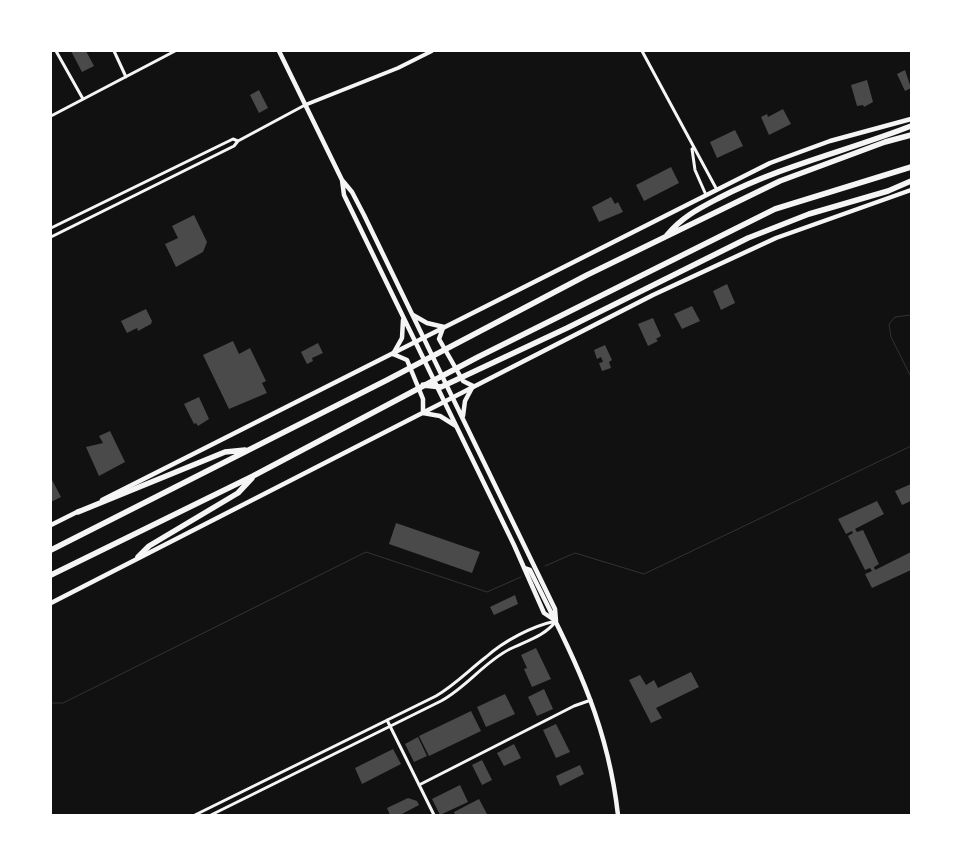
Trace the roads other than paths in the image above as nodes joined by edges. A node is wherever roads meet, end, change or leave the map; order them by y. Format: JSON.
{"nodes":[{"id":1,"x":56,"y":51,"type":"edge"},
{"id":2,"x":114,"y":51,"type":"edge"},
{"id":3,"x":175,"y":51,"type":"edge"},
{"id":4,"x":279,"y":51,"type":"edge"},
{"id":5,"x":432,"y":51,"type":"edge"},
{"id":6,"x":642,"y":51,"type":"edge"},
{"id":7,"x":126,"y":77,"type":"junction"},
{"id":8,"x":83,"y":99,"type":"junction"},
{"id":9,"x":305,"y":105,"type":"junction"},
{"id":10,"x":51,"y":116,"type":"edge"},
{"id":11,"x":911,"y":119,"type":"edge"},
{"id":12,"x":911,"y":126,"type":"edge"},
{"id":13,"x":911,"y":135,"type":"edge"},
{"id":14,"x":238,"y":141,"type":"junction"},
{"id":15,"x":691,"y":146,"type":"junction"},
{"id":16,"x":911,"y":167,"type":"edge"},
{"id":17,"x":342,"y":180,"type":"junction"},
{"id":18,"x":911,"y":181,"type":"edge"},
{"id":19,"x":717,"y":190,"type":"junction"},
{"id":20,"x":911,"y":190,"type":"edge"},
{"id":21,"x":706,"y":195,"type":"junction"},
{"id":22,"x":112,"y":198,"type":"junction"},
{"id":23,"x":116,"y":206,"type":"junction"},
{"id":24,"x":51,"y":228,"type":"edge"},
{"id":25,"x":51,"y":237,"type":"edge"},
{"id":26,"x":664,"y":238,"type":"junction"},
{"id":27,"x":413,"y":315,"type":"junction"},
{"id":28,"x":403,"y":318,"type":"junction"},
{"id":29,"x":444,"y":327,"type":"junction"},
{"id":30,"x":424,"y":338,"type":"junction"},
{"id":31,"x":415,"y":343,"type":"junction"},
{"id":32,"x":393,"y":354,"type":"junction"},
{"id":33,"x":423,"y":385,"type":"junction"},
{"id":34,"x":473,"y":386,"type":"junction"},
{"id":35,"x":453,"y":396,"type":"junction"},
{"id":36,"x":444,"y":401,"type":"junction"},
{"id":37,"x":423,"y":413,"type":"junction"},
{"id":38,"x":462,"y":417,"type":"junction"},
{"id":39,"x":456,"y":426,"type":"junction"},
{"id":40,"x":250,"y":450,"type":"junction"},
{"id":41,"x":253,"y":476,"type":"junction"},
{"id":42,"x":78,"y":512,"type":"junction"},
{"id":43,"x":51,"y":525,"type":"edge"},
{"id":44,"x":523,"y":541,"type":"junction"},
{"id":45,"x":514,"y":545,"type":"junction"},
{"id":46,"x":51,"y":550,"type":"edge"},
{"id":47,"x":138,"y":557,"type":"junction"},
{"id":48,"x":51,"y":575,"type":"edge"},
{"id":49,"x":51,"y":603,"type":"edge"},
{"id":50,"x":556,"y":621,"type":"junction"},
{"id":51,"x":592,"y":700,"type":"junction"},
{"id":52,"x":388,"y":720,"type":"junction"},
{"id":53,"x":390,"y":726,"type":"junction"},
{"id":54,"x":316,"y":755,"type":"junction"},
{"id":55,"x":320,"y":761,"type":"junction"},
{"id":56,"x":419,"y":784,"type":"junction"},
{"id":57,"x":247,"y":789,"type":"junction"},
{"id":58,"x":250,"y":796,"type":"junction"},
{"id":59,"x":195,"y":815,"type":"edge"},
{"id":60,"x":211,"y":815,"type":"edge"},
{"id":61,"x":434,"y":815,"type":"edge"},
{"id":62,"x":618,"y":815,"type":"edge"}],
"edges":[{"from":1,"to":8,"type":"street"},
{"from":2,"to":7,"type":"street"},
{"from":3,"to":7,"type":"street"},
{"from":4,"to":9,"type":"main road"},
{"from":5,"to":9,"type":"street"},
{"from":6,"to":15,"type":"street"},
{"from":7,"to":8,"type":"street"},
{"from":8,"to":10,"type":"street"},
{"from":9,"to":14,"type":"street"},
{"from":9,"to":17,"type":"main road"},
{"from":11,"to":19,"type":"main road"},
{"from":12,"to":26,"type":"highway"},
{"from":13,"to":26,"type":"highway"},
{"from":14,"to":22,"type":"street"},
{"from":14,"to":23,"type":"street"},
{"from":15,"to":19,"type":"street"},
{"from":15,"to":21,"type":"street"},
{"from":16,"to":33,"type":"highway"},
{"from":17,"to":27,"type":"main road"},
{"from":17,"to":28,"type":"main road"},
{"from":18,"to":33,"type":"highway"},
{"from":19,"to":21,"type":"main road"},
{"from":20,"to":34,"type":"main road"},
{"from":21,"to":29,"type":"main road"},
{"from":22,"to":23,"type":"street"},
{"from":22,"to":24,"type":"street"},
{"from":23,"to":25,"type":"street"},
{"from":26,"to":40,"type":"highway"},
{"from":27,"to":29,"type":"main road"},
{"from":27,"to":30,"type":"main road"},
{"from":28,"to":31,"type":"main road"},
{"from":28,"to":32,"type":"main road"},
{"from":29,"to":30,"type":"main road"},
{"from":29,"to":34,"type":"main road"},
{"from":30,"to":31,"type":"main road"},
{"from":30,"to":35,"type":"main road"},
{"from":31,"to":32,"type":"main road"},
{"from":31,"to":36,"type":"main road"},
{"from":32,"to":37,"type":"main road"},
{"from":32,"to":42,"type":"main road"},
{"from":33,"to":41,"type":"highway"},
{"from":34,"to":35,"type":"main road"},
{"from":34,"to":38,"type":"main road"},
{"from":35,"to":36,"type":"main road"},
{"from":35,"to":38,"type":"main road"},
{"from":36,"to":37,"type":"main road"},
{"from":36,"to":39,"type":"main road"},
{"from":37,"to":39,"type":"main road"},
{"from":37,"to":47,"type":"main road"},
{"from":38,"to":44,"type":"main road"},
{"from":39,"to":45,"type":"main road"},
{"from":40,"to":42,"type":"highway"},
{"from":40,"to":46,"type":"highway"},
{"from":41,"to":47,"type":"highway"},
{"from":41,"to":48,"type":"highway"},
{"from":42,"to":43,"type":"main road"},
{"from":44,"to":45,"type":"main road"},
{"from":44,"to":50,"type":"main road"},
{"from":45,"to":50,"type":"main road"},
{"from":47,"to":49,"type":"main road"},
{"from":50,"to":51,"type":"main road"},
{"from":50,"to":52,"type":"street"},
{"from":50,"to":53,"type":"street"},
{"from":51,"to":56,"type":"street"},
{"from":51,"to":62,"type":"main road"},
{"from":52,"to":53,"type":"street"},
{"from":52,"to":54,"type":"street"},
{"from":53,"to":55,"type":"street"},
{"from":53,"to":56,"type":"street"},
{"from":54,"to":55,"type":"street"},
{"from":54,"to":57,"type":"street"},
{"from":55,"to":58,"type":"street"},
{"from":56,"to":61,"type":"street"},
{"from":57,"to":58,"type":"street"},
{"from":57,"to":59,"type":"street"},
{"from":58,"to":60,"type":"street"}]}
